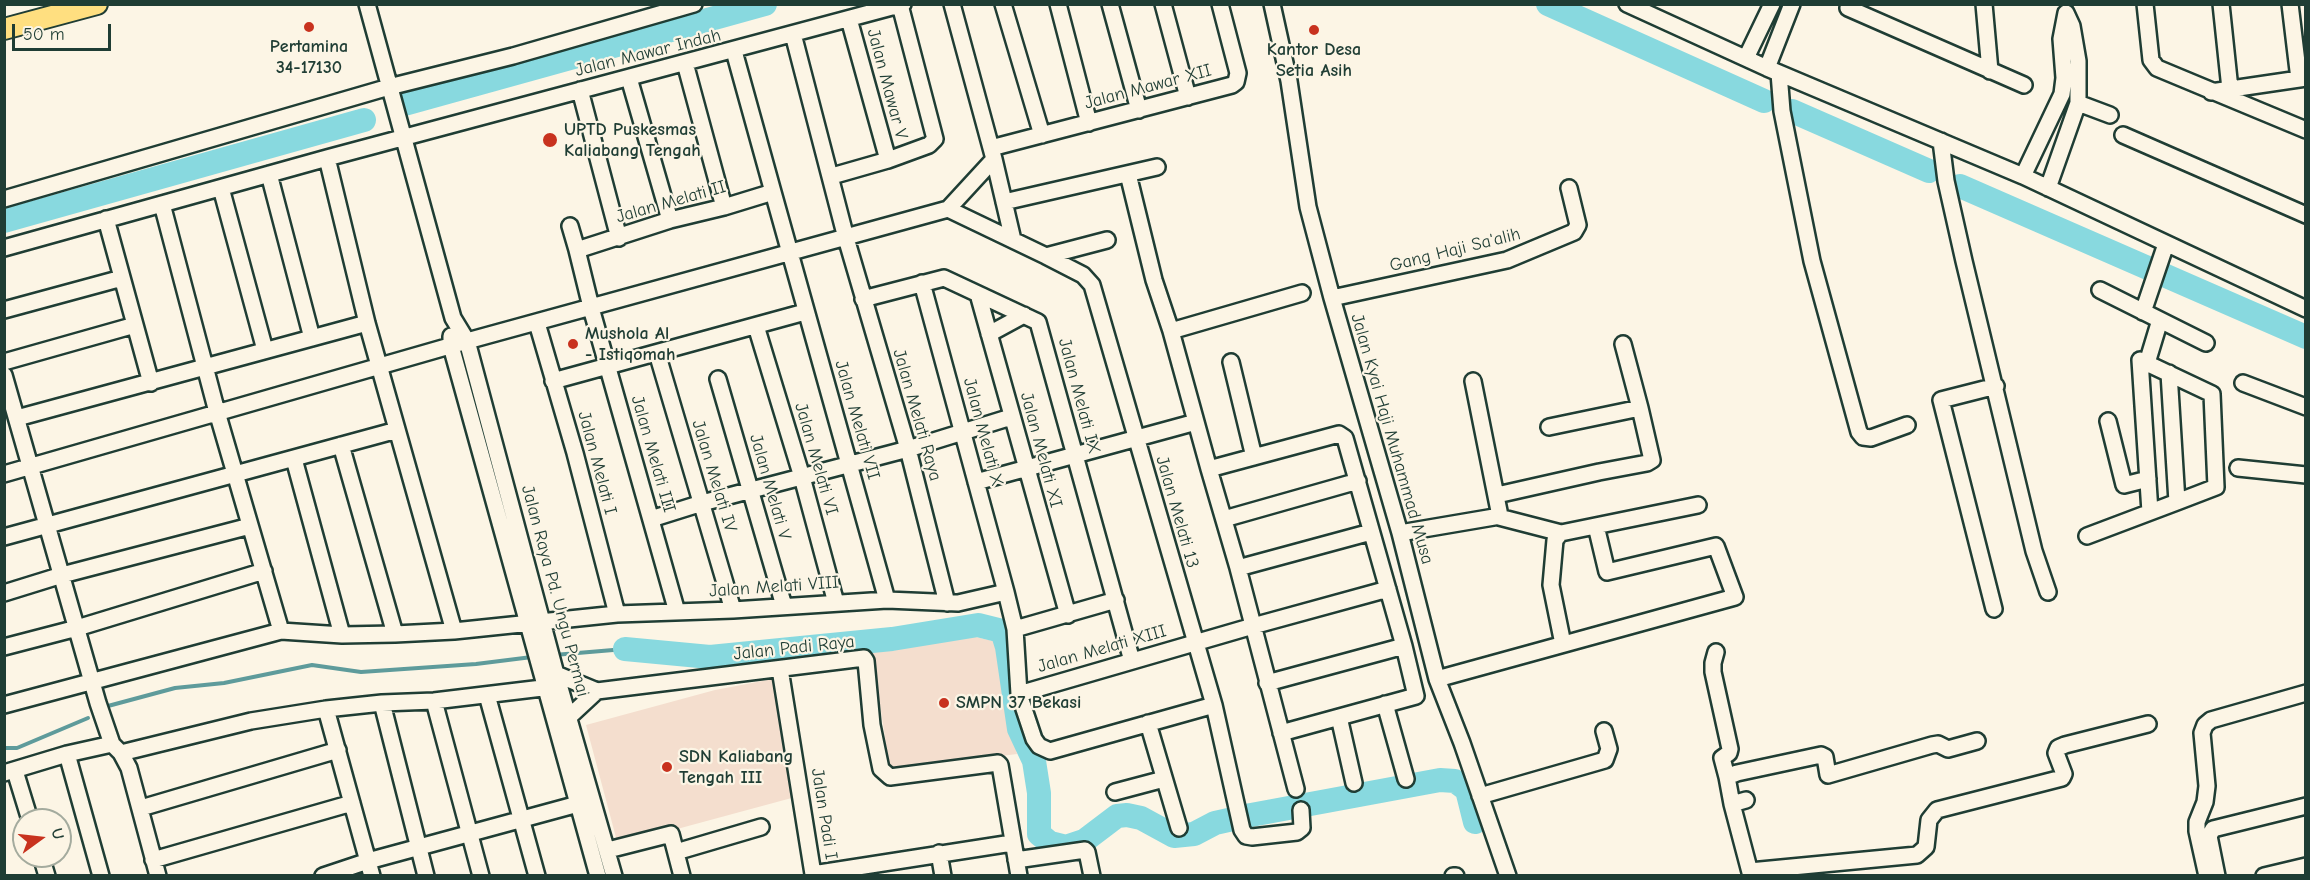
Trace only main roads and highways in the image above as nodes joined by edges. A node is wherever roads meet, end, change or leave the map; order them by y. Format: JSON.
{"nodes":[{"id":1,"x":89,"y":6,"type":"edge"},
{"id":2,"x":4,"y":29,"type":"edge"}],
"edges":[{"from":1,"to":2,"type":"main road"}]}
